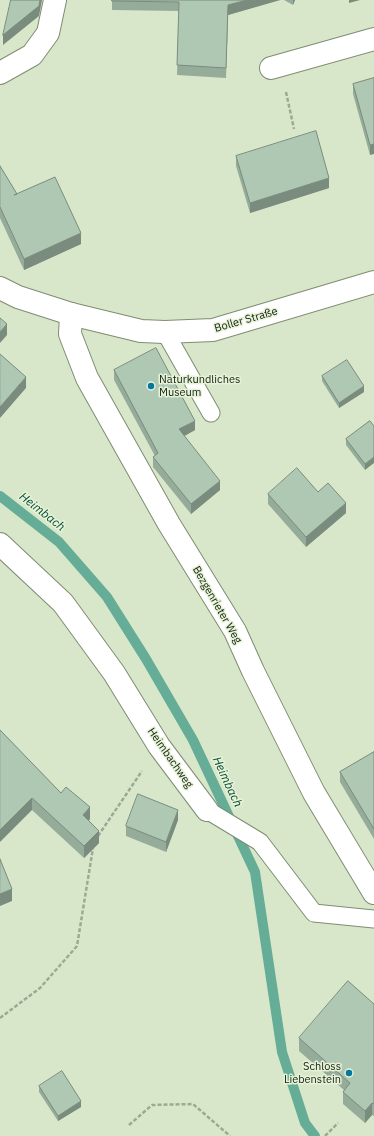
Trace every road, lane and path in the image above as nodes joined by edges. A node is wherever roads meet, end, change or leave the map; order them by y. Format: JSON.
{"nodes":[{"id":1,"x":55,"y":0,"type":"edge"},
{"id":2,"x":374,"y":39,"type":"edge"},
{"id":3,"x":276,"y":67,"type":"joint"},
{"id":4,"x":0,"y":73,"type":"edge"},
{"id":5,"x":294,"y":129,"type":"dead end"},
{"id":6,"x":374,"y":282,"type":"edge"},
{"id":7,"x":0,"y":288,"type":"edge"},
{"id":8,"x":70,"y":314,"type":"junction"},
{"id":9,"x":165,"y":332,"type":"junction"},
{"id":10,"x":211,"y":413,"type":"dead end"},
{"id":11,"x":0,"y":544,"type":"edge"},
{"id":12,"x":159,"y":746,"type":"junction"},
{"id":13,"x":207,"y":810,"type":"joint"},
{"id":14,"x":98,"y":836,"type":"edge"},
{"id":15,"x":94,"y":843,"type":"edge"},
{"id":16,"x":374,"y":893,"type":"edge"},
{"id":17,"x":374,"y":919,"type":"edge"},
{"id":18,"x":0,"y":1018,"type":"edge"},
{"id":19,"x":338,"y":1123,"type":"dead end"},
{"id":20,"x":129,"y":1125,"type":"dead end"},
{"id":21,"x":326,"y":1135,"type":"edge"},
{"id":22,"x":230,"y":1136,"type":"edge"}],
"edges":[{"from":1,"to":4,"type":"street"},
{"from":2,"to":3,"type":"street"},
{"from":3,"to":5,"type":"path"},
{"from":6,"to":9,"type":"street","name":"Boller Straße"},
{"from":7,"to":8,"type":"street","name":"Boller Straße"},
{"from":8,"to":9,"type":"street","name":"Boller Straße"},
{"from":8,"to":16,"type":"street","name":"Bezgenrieter Weg"},
{"from":9,"to":10,"type":"lane"},
{"from":11,"to":12,"type":"street","name":"Heimbachweg"},
{"from":12,"to":13,"type":"street","name":"Heimbachweg"},
{"from":12,"to":14,"type":"path"},
{"from":13,"to":17,"type":"lane","name":"Heimbachweg"},
{"from":15,"to":18,"type":"path"},
{"from":19,"to":21,"type":"path"},
{"from":20,"to":22,"type":"path"}]}
